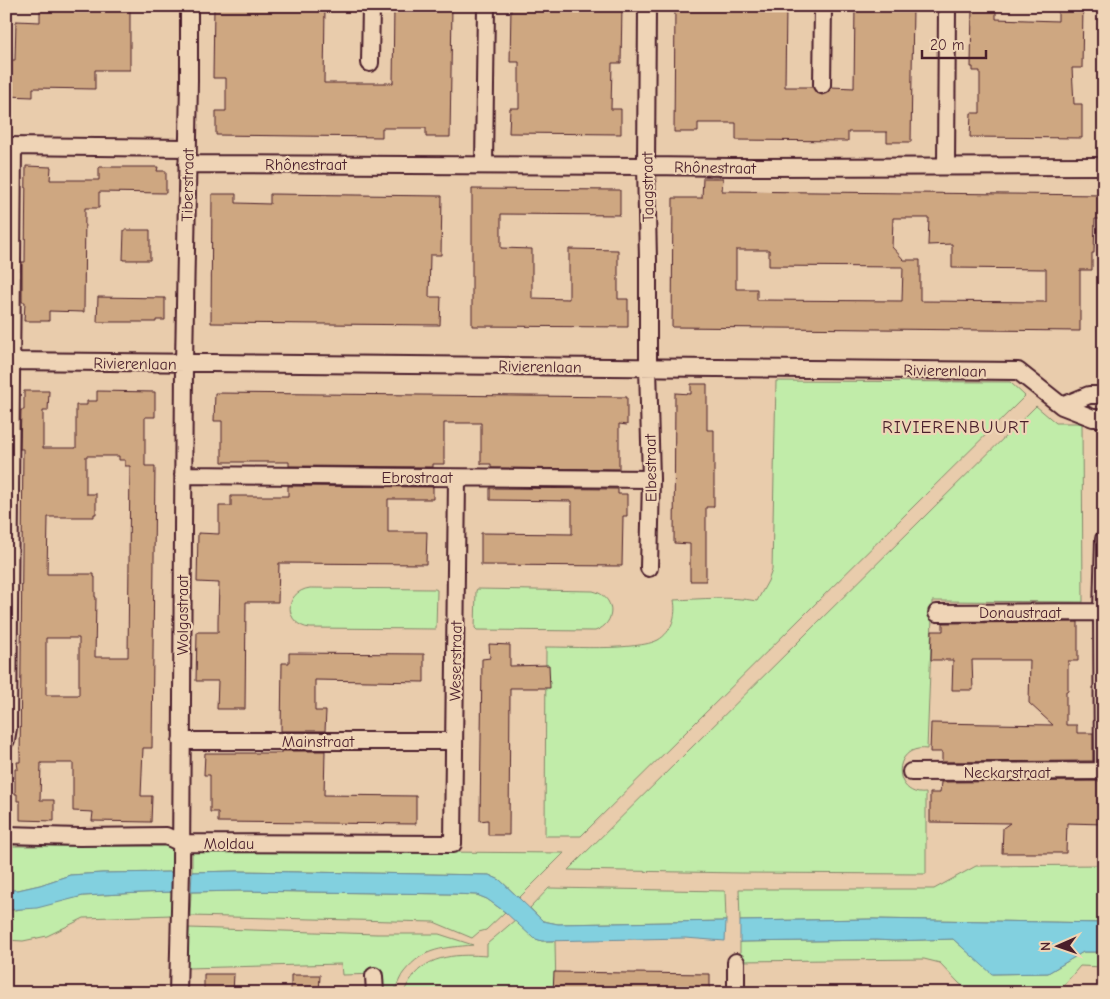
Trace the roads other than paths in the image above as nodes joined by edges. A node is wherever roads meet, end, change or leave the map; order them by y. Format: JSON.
{"nodes":[{"id":1,"x":189,"y":6,"type":"edge"},
{"id":2,"x":371,"y":6,"type":"edge"},
{"id":3,"x":486,"y":6,"type":"edge"},
{"id":4,"x":647,"y":6,"type":"edge"},
{"id":5,"x":822,"y":6,"type":"edge"},
{"id":6,"x":947,"y":6,"type":"edge"},
{"id":7,"x":370,"y":63,"type":"dead end"},
{"id":8,"x":822,"y":85,"type":"dead end"},
{"id":9,"x":10,"y":146,"type":"edge"},
{"id":10,"x":187,"y":156,"type":"junction"},
{"id":11,"x":484,"y":165,"type":"junction"},
{"id":12,"x":646,"y":166,"type":"junction"},
{"id":13,"x":946,"y":166,"type":"junction"},
{"id":14,"x":1104,"y":166,"type":"edge"},
{"id":15,"x":9,"y":361,"type":"edge"},
{"id":16,"x":184,"y":363,"type":"junction"},
{"id":17,"x":648,"y":368,"type":"junction"},
{"id":18,"x":1104,"y":395,"type":"edge"},
{"id":19,"x":1062,"y":406,"type":"junction"},
{"id":20,"x":1104,"y":418,"type":"edge"},
{"id":21,"x":183,"y":475,"type":"junction"},
{"id":22,"x":457,"y":478,"type":"junction"},
{"id":23,"x":651,"y":479,"type":"junction"},
{"id":24,"x":1104,"y":539,"type":"edge"},
{"id":25,"x":649,"y":568,"type":"dead end"},
{"id":26,"x":1103,"y":612,"type":"edge"},
{"id":27,"x":937,"y":613,"type":"dead end"},
{"id":28,"x":6,"y":740,"type":"edge"},
{"id":29,"x":181,"y":740,"type":"junction"},
{"id":30,"x":454,"y":741,"type":"junction"},
{"id":31,"x":911,"y":772,"type":"dead end"},
{"id":32,"x":1103,"y":772,"type":"edge"},
{"id":33,"x":6,"y":835,"type":"edge"},
{"id":34,"x":181,"y":843,"type":"junction"},
{"id":35,"x":453,"y":844,"type":"joint"},
{"id":36,"x":736,"y":962,"type":"dead end"},
{"id":37,"x":374,"y":976,"type":"dead end"},
{"id":38,"x":178,"y":993,"type":"edge"},
{"id":39,"x":375,"y":993,"type":"edge"},
{"id":40,"x":736,"y":993,"type":"edge"}],
"edges":[{"from":1,"to":10,"type":"street","name":"Tiberstraat"},
{"from":2,"to":7,"type":"street"},
{"from":3,"to":11,"type":"street"},
{"from":4,"to":12,"type":"street","name":"Taagstraat"},
{"from":5,"to":8,"type":"street"},
{"from":6,"to":13,"type":"street"},
{"from":9,"to":10,"type":"street","name":"Rhônestraat"},
{"from":9,"to":15,"type":"street"},
{"from":10,"to":11,"type":"street","name":"Rhônestraat"},
{"from":10,"to":16,"type":"street","name":"Tiberstraat"},
{"from":11,"to":12,"type":"street","name":"Rhônestraat"},
{"from":12,"to":13,"type":"street","name":"Rhônestraat"},
{"from":12,"to":17,"type":"street","name":"Taagstraat"},
{"from":13,"to":14,"type":"street","name":"Rhônestraat"},
{"from":15,"to":16,"type":"street","name":"Rivierenlaan"},
{"from":15,"to":28,"type":"street"},
{"from":16,"to":17,"type":"street","name":"Rivierenlaan"},
{"from":16,"to":21,"type":"street","name":"Wolgastraat"},
{"from":17,"to":19,"type":"street","name":"Rivierenlaan"},
{"from":17,"to":23,"type":"street","name":"Elbestraat"},
{"from":18,"to":19,"type":"street"},
{"from":19,"to":20,"type":"street","name":"Rivierenlaan"},
{"from":21,"to":22,"type":"street","name":"Ebrostraat"},
{"from":21,"to":29,"type":"street","name":"Wolgastraat"},
{"from":22,"to":23,"type":"street","name":"Ebrostraat"},
{"from":22,"to":30,"type":"street","name":"Weserstraat"},
{"from":23,"to":25,"type":"street","name":"Elbestraat"},
{"from":24,"to":26,"type":"street"},
{"from":26,"to":27,"type":"street","name":"Donaustraat"},
{"from":26,"to":32,"type":"street","name":"Neckarstraat"},
{"from":29,"to":30,"type":"street","name":"Mainstraat"},
{"from":29,"to":34,"type":"street","name":"Wolgastraat"},
{"from":30,"to":35,"type":"street","name":"Weserstraat"},
{"from":31,"to":32,"type":"street","name":"Neckarstraat"},
{"from":33,"to":34,"type":"street","name":"Moldau"},
{"from":34,"to":35,"type":"street","name":"Moldau"},
{"from":34,"to":38,"type":"street","name":"Wolgastraat"},
{"from":36,"to":40,"type":"street"},
{"from":37,"to":39,"type":"street"}]}
